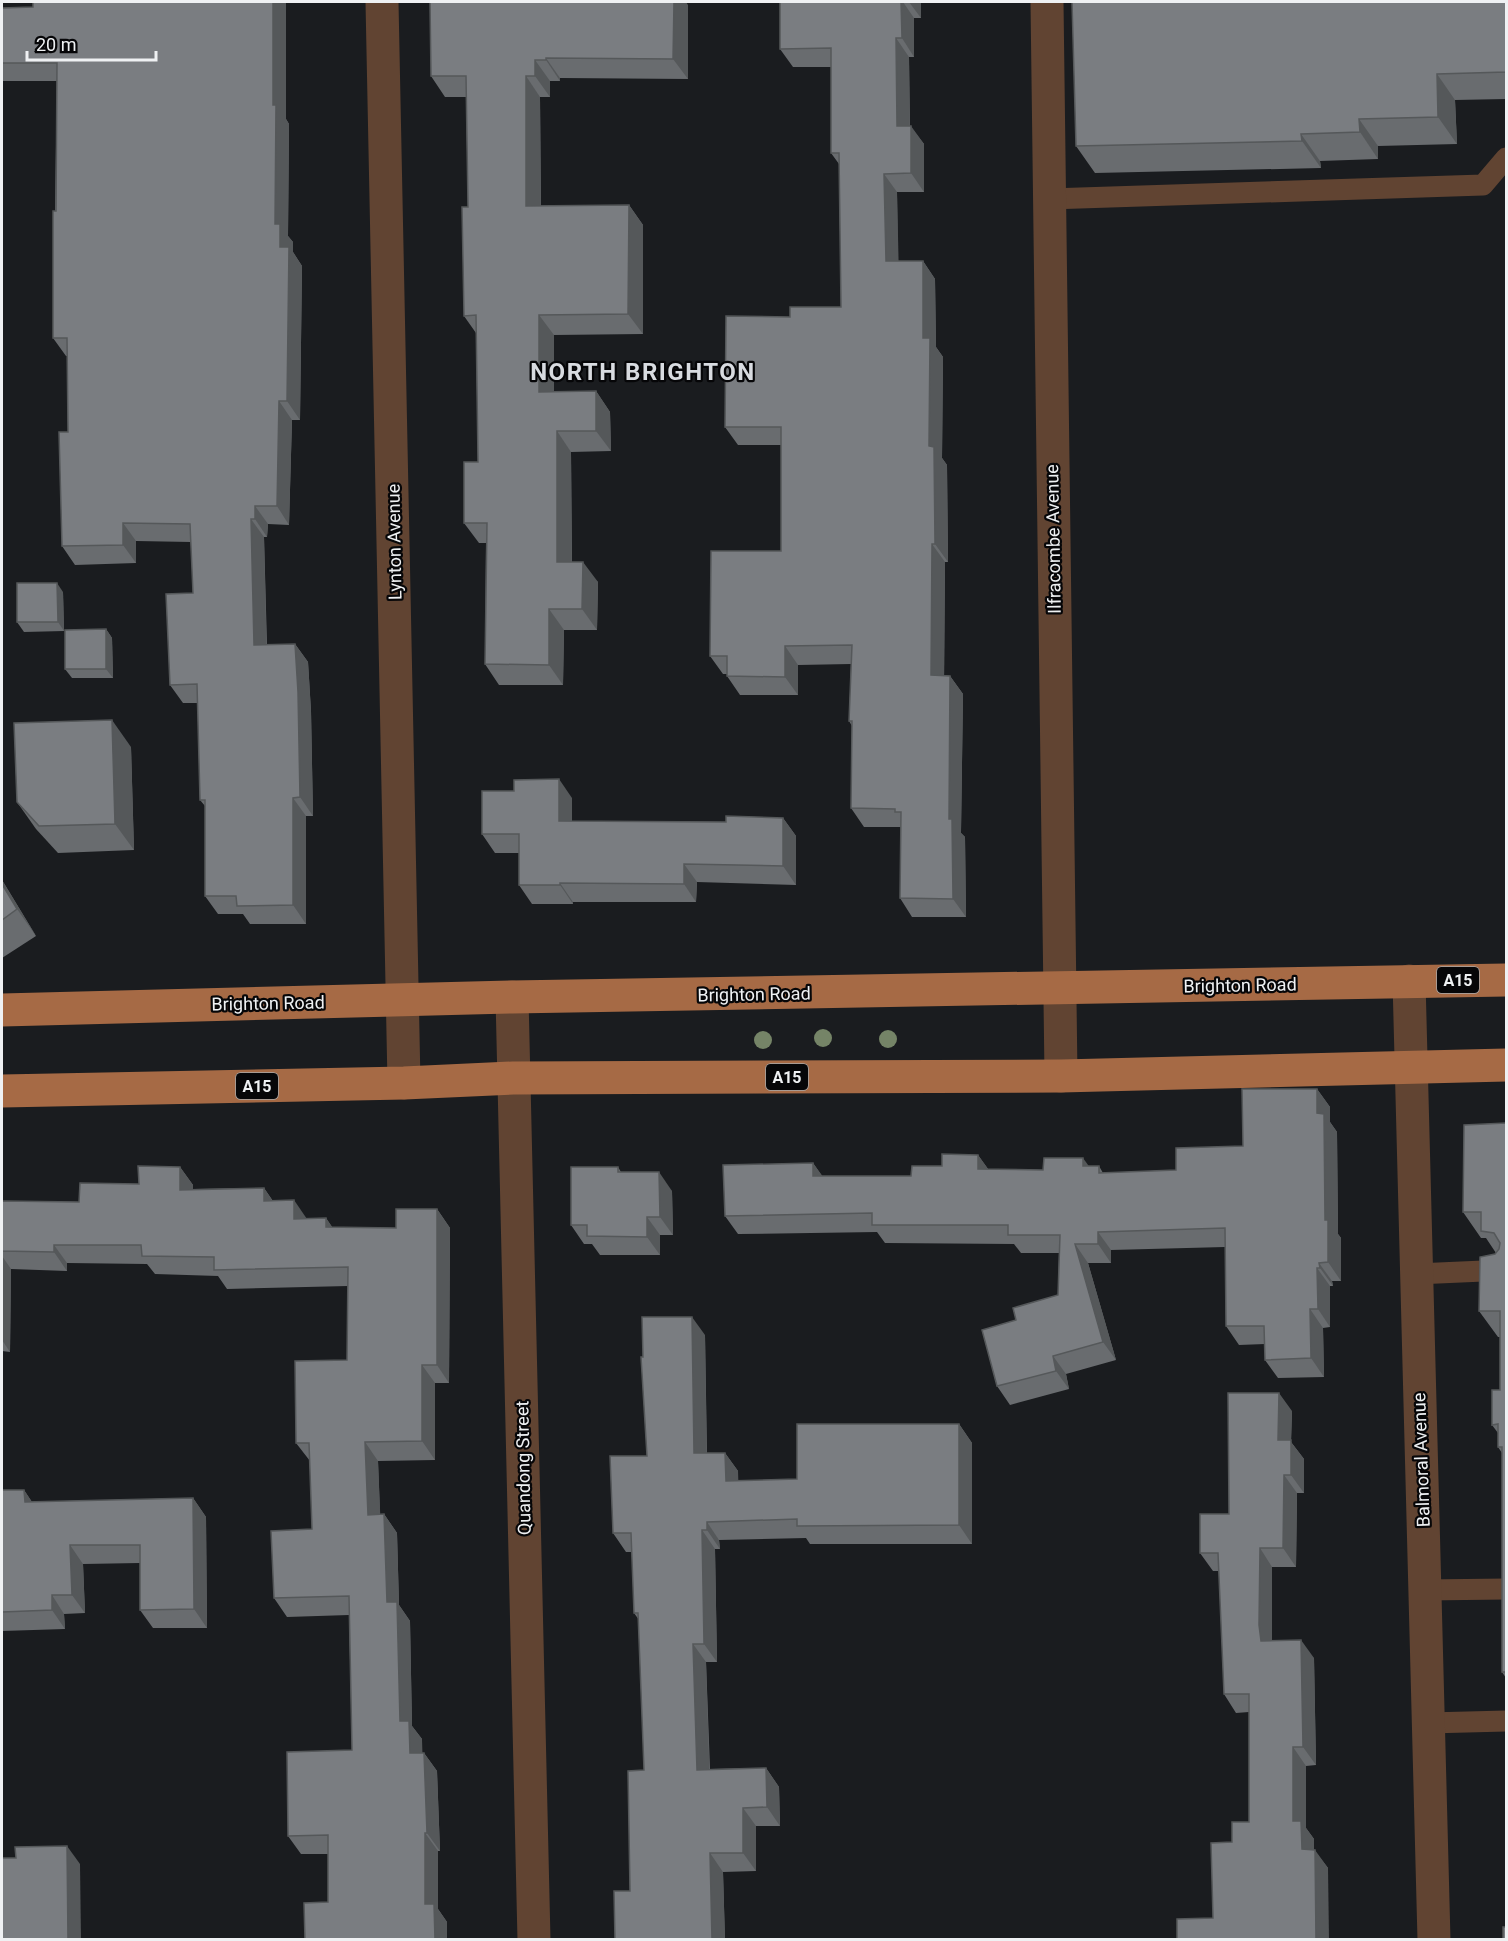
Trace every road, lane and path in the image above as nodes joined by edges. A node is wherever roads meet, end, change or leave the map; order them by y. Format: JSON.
{"nodes":[{"id":1,"x":382,"y":2,"type":"edge"},
{"id":2,"x":1047,"y":2,"type":"edge"},
{"id":3,"x":1506,"y":158,"type":"edge"},
{"id":4,"x":1049,"y":199,"type":"junction"},
{"id":5,"x":1506,"y":980,"type":"edge"},
{"id":6,"x":1409,"y":981,"type":"junction"},
{"id":7,"x":1059,"y":989,"type":"junction"},
{"id":8,"x":512,"y":997,"type":"junction"},
{"id":9,"x":403,"y":1000,"type":"junction"},
{"id":10,"x":2,"y":1010,"type":"edge"},
{"id":11,"x":1506,"y":1065,"type":"edge"},
{"id":12,"x":1410,"y":1067,"type":"junction"},
{"id":13,"x":1061,"y":1076,"type":"junction"},
{"id":14,"x":513,"y":1078,"type":"junction"},
{"id":15,"x":404,"y":1083,"type":"junction"},
{"id":16,"x":2,"y":1091,"type":"edge"},
{"id":17,"x":1506,"y":1270,"type":"edge"},
{"id":18,"x":1416,"y":1274,"type":"junction"},
{"id":19,"x":1506,"y":1589,"type":"edge"},
{"id":20,"x":1425,"y":1590,"type":"junction"},
{"id":21,"x":1506,"y":1721,"type":"edge"},
{"id":22,"x":1428,"y":1723,"type":"junction"},
{"id":23,"x":534,"y":1940,"type":"edge"},
{"id":24,"x":1434,"y":1940,"type":"edge"}],
"edges":[{"from":1,"to":9,"type":"street","name":"Lynton Avenue"},
{"from":2,"to":4,"type":"street","name":"Ilfracombe Avenue"},
{"from":3,"to":4,"type":"lane"},
{"from":4,"to":7,"type":"street","name":"Ilfracombe Avenue"},
{"from":5,"to":6,"type":"main road","name":"Brighton Road","number":"A15"},
{"from":6,"to":7,"type":"main road","name":"Brighton Road","number":"A15"},
{"from":6,"to":12,"type":"street","name":"Balmoral Avenue"},
{"from":7,"to":8,"type":"main road","name":"Brighton Road","number":"A15"},
{"from":7,"to":13,"type":"street","name":"Ilfracombe Avenue"},
{"from":8,"to":9,"type":"main road","name":"Brighton Road","number":"A15"},
{"from":8,"to":14,"type":"street","name":"Quandong Street"},
{"from":9,"to":10,"type":"main road","name":"Brighton Road","number":"A15"},
{"from":9,"to":15,"type":"street","name":"Lynton Avenue"},
{"from":11,"to":12,"type":"main road","number":"A15"},
{"from":12,"to":13,"type":"main road","number":"A15"},
{"from":12,"to":18,"type":"street","name":"Balmoral Avenue"},
{"from":13,"to":14,"type":"main road","number":"A15"},
{"from":14,"to":15,"type":"main road","number":"A15"},
{"from":14,"to":23,"type":"street","name":"Quandong Street"},
{"from":15,"to":16,"type":"main road","number":"A15"},
{"from":17,"to":18,"type":"lane"},
{"from":18,"to":20,"type":"street","name":"Balmoral Avenue"},
{"from":19,"to":20,"type":"lane"},
{"from":20,"to":22,"type":"street","name":"Balmoral Avenue"},
{"from":21,"to":22,"type":"lane"},
{"from":22,"to":24,"type":"street","name":"Balmoral Avenue"}]}
